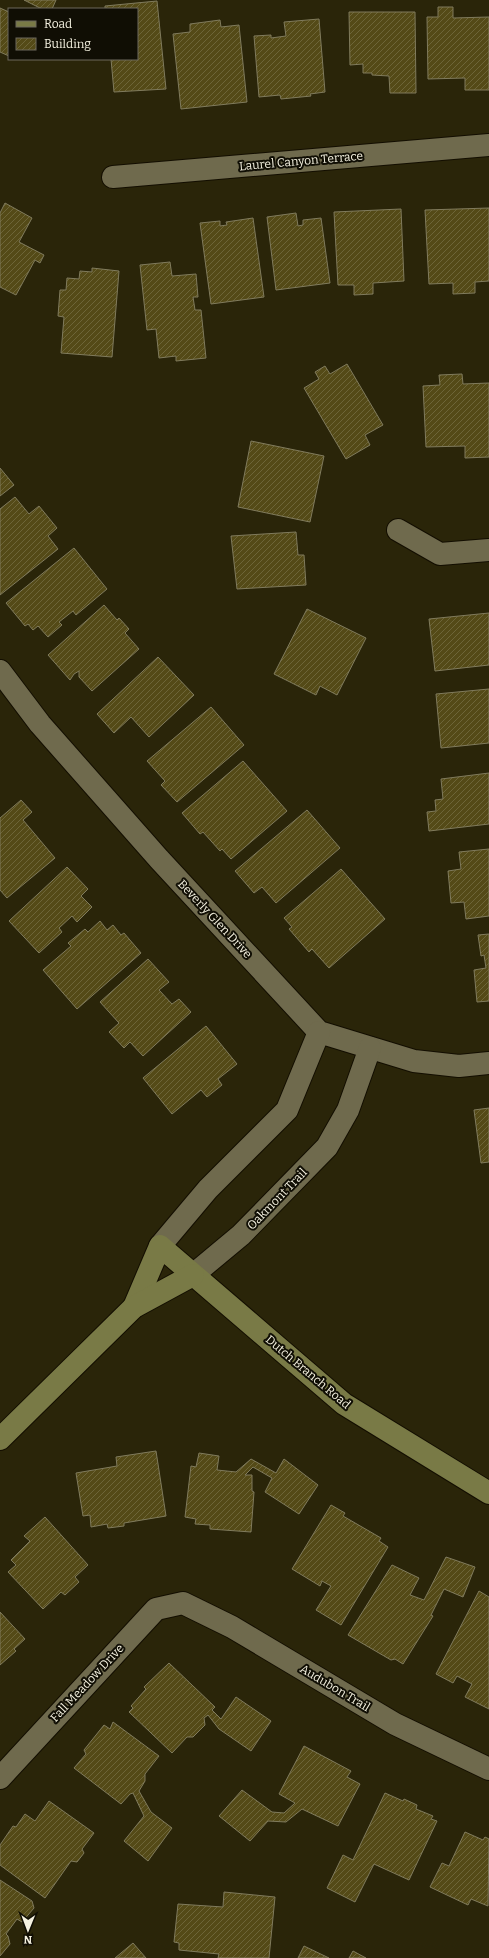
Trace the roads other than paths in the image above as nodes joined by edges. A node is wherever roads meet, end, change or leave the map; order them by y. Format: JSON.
{"nodes":[{"id":1,"x":489,"y":145,"type":"edge"},
{"id":2,"x":113,"y":177,"type":"dead end"},
{"id":3,"x":398,"y":530,"type":"dead end"},
{"id":4,"x":489,"y":550,"type":"edge"},
{"id":5,"x":0,"y":671,"type":"edge"},
{"id":6,"x":319,"y":1032,"type":"junction"},
{"id":7,"x":370,"y":1048,"type":"junction"},
{"id":8,"x":489,"y":1063,"type":"edge"},
{"id":9,"x":160,"y":1246,"type":"junction"},
{"id":10,"x":193,"y":1275,"type":"junction"},
{"id":11,"x":134,"y":1307,"type":"junction"},
{"id":12,"x":0,"y":1439,"type":"edge"},
{"id":13,"x":489,"y":1493,"type":"edge"},
{"id":14,"x":183,"y":1602,"type":"joint"},
{"id":15,"x":3,"y":1767,"type":"edge"},
{"id":16,"x":489,"y":1769,"type":"edge"}],
"edges":[{"from":1,"to":2,"type":"street","name":"Laurel Canyon Terrace"},
{"from":3,"to":4,"type":"street"},
{"from":5,"to":6,"type":"street","name":"Beverly Glen Drive"},
{"from":6,"to":7,"type":"street","name":"Beverly Glen Drive"},
{"from":6,"to":9,"type":"street","name":"Oakmont Trail"},
{"from":7,"to":8,"type":"street","name":"Beverly Glen Drive"},
{"from":7,"to":10,"type":"street","name":"Oakmont Trail"},
{"from":9,"to":10,"type":"street","name":"Dutch Branch Road"},
{"from":9,"to":11,"type":"street","name":"Oakmont Trail"},
{"from":10,"to":11,"type":"street","name":"Oakmont Trail"},
{"from":10,"to":13,"type":"street","name":"Dutch Branch Road"},
{"from":11,"to":12,"type":"street","name":"Oakmont Trail"},
{"from":14,"to":15,"type":"street","name":"Fall Meadow Drive"},
{"from":14,"to":16,"type":"street","name":"Audubon Trail"}]}
